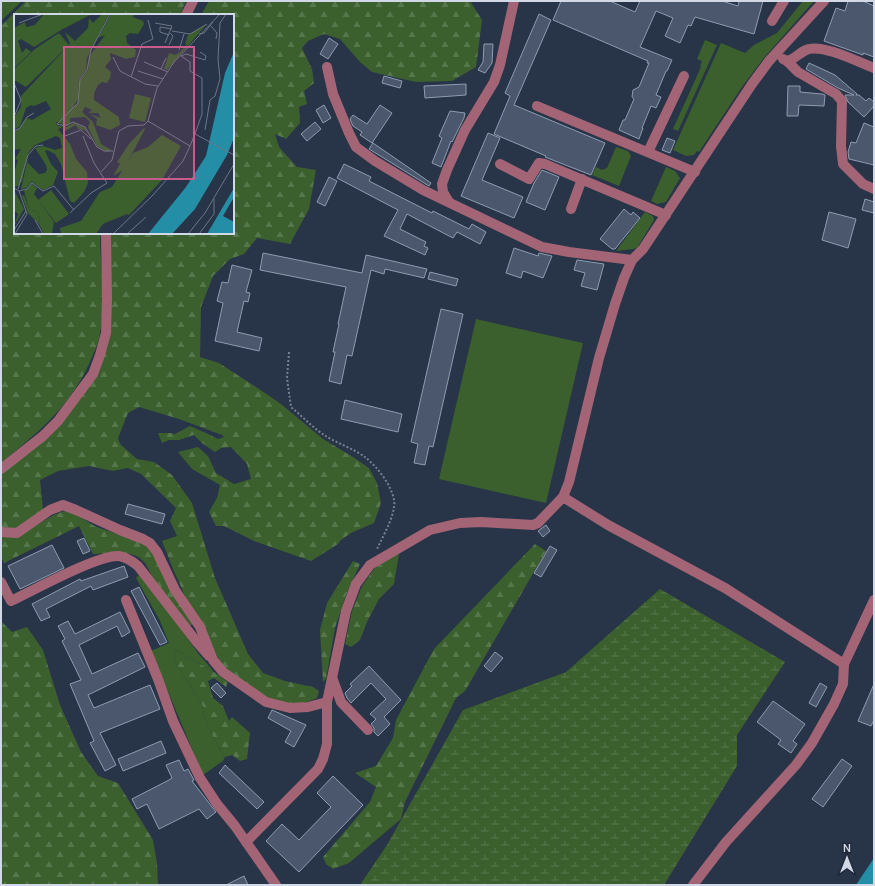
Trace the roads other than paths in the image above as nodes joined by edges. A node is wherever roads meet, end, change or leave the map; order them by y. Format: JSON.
{"nodes":[{"id":1,"x":193,"y":1,"type":"edge"},
{"id":2,"x":514,"y":1,"type":"edge"},
{"id":3,"x":784,"y":1,"type":"edge"},
{"id":4,"x":824,"y":1,"type":"edge"},
{"id":5,"x":186,"y":14,"type":"edge"},
{"id":6,"x":772,"y":21,"type":"dead end"},
{"id":7,"x":776,"y":54,"type":"junction"},
{"id":8,"x":788,"y":62,"type":"junction"},
{"id":9,"x":327,"y":67,"type":"dead end"},
{"id":10,"x":874,"y":68,"type":"edge"},
{"id":11,"x":684,"y":76,"type":"dead end"},
{"id":12,"x":537,"y":106,"type":"dead end"},
{"id":13,"x":648,"y":152,"type":"junction"},
{"id":14,"x":500,"y":164,"type":"dead end"},
{"id":15,"x":695,"y":172,"type":"junction"},
{"id":16,"x":582,"y":180,"type":"junction"},
{"id":17,"x":874,"y":190,"type":"edge"},
{"id":18,"x":449,"y":202,"type":"junction"},
{"id":19,"x":571,"y":209,"type":"dead end"},
{"id":20,"x":666,"y":215,"type":"junction"},
{"id":21,"x":106,"y":234,"type":"edge"},
{"id":22,"x":632,"y":260,"type":"junction"},
{"id":23,"x":1,"y":469,"type":"edge"},
{"id":24,"x":563,"y":497,"type":"junction"},
{"id":25,"x":1,"y":532,"type":"edge"},
{"id":26,"x":1,"y":582,"type":"edge"},
{"id":27,"x":126,"y":600,"type":"dead end"},
{"id":28,"x":874,"y":600,"type":"edge"},
{"id":29,"x":213,"y":660,"type":"junction"},
{"id":30,"x":844,"y":664,"type":"junction"},
{"id":31,"x":333,"y":678,"type":"junction"},
{"id":32,"x":327,"y":702,"type":"junction"},
{"id":33,"x":368,"y":730,"type":"dead end"},
{"id":34,"x":246,"y":842,"type":"junction"},
{"id":35,"x":276,"y":885,"type":"edge"},
{"id":36,"x":693,"y":885,"type":"edge"}],
"edges":[{"from":1,"to":5,"type":"street"},
{"from":2,"to":18,"type":"street"},
{"from":3,"to":6,"type":"street"},
{"from":4,"to":7,"type":"street"},
{"from":7,"to":8,"type":"street"},
{"from":7,"to":15,"type":"street"},
{"from":8,"to":10,"type":"street"},
{"from":8,"to":17,"type":"street"},
{"from":9,"to":18,"type":"street"},
{"from":11,"to":13,"type":"street"},
{"from":12,"to":13,"type":"street"},
{"from":13,"to":15,"type":"street"},
{"from":14,"to":16,"type":"street"},
{"from":15,"to":20,"type":"street"},
{"from":16,"to":19,"type":"street"},
{"from":16,"to":20,"type":"street"},
{"from":18,"to":22,"type":"street"},
{"from":20,"to":22,"type":"street"},
{"from":21,"to":23,"type":"street"},
{"from":22,"to":24,"type":"street"},
{"from":24,"to":30,"type":"street"},
{"from":24,"to":31,"type":"street"},
{"from":25,"to":29,"type":"street"},
{"from":26,"to":29,"type":"street"},
{"from":27,"to":34,"type":"street"},
{"from":28,"to":30,"type":"street"},
{"from":29,"to":32,"type":"street"},
{"from":30,"to":36,"type":"street"},
{"from":31,"to":32,"type":"street"},
{"from":31,"to":33,"type":"street"},
{"from":32,"to":34,"type":"street"},
{"from":34,"to":35,"type":"street"}]}
